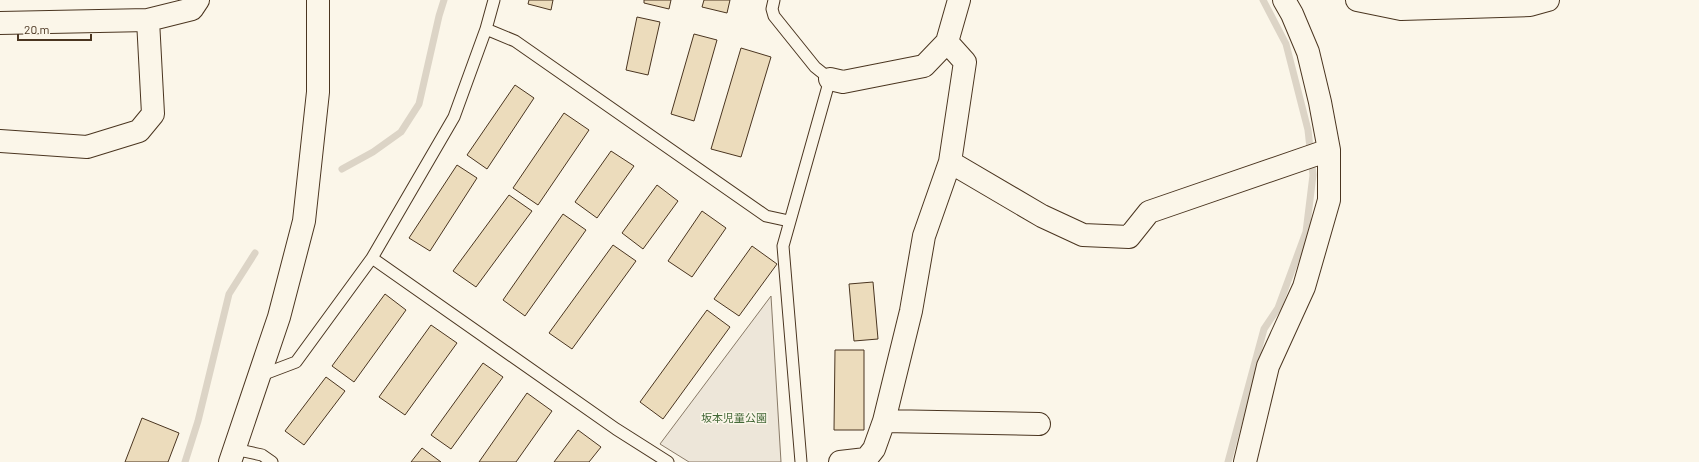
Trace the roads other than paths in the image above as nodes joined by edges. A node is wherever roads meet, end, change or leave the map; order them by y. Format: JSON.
{"nodes":[{"id":1,"x":198,"y":0,"type":"edge"},
{"id":2,"x":318,"y":0,"type":"edge"},
{"id":3,"x":494,"y":0,"type":"edge"},
{"id":4,"x":774,"y":0,"type":"edge"},
{"id":5,"x":959,"y":0,"type":"edge"},
{"id":6,"x":1284,"y":0,"type":"edge"},
{"id":7,"x":1357,"y":0,"type":"edge"},
{"id":8,"x":1548,"y":0,"type":"edge"},
{"id":9,"x":148,"y":20,"type":"junction"},
{"id":10,"x":0,"y":23,"type":"edge"},
{"id":11,"x":486,"y":29,"type":"junction"},
{"id":12,"x":947,"y":42,"type":"junction"},
{"id":13,"x":830,"y":79,"type":"junction"},
{"id":14,"x":0,"y":141,"type":"edge"},
{"id":15,"x":1329,"y":150,"type":"junction"},
{"id":16,"x":950,"y":162,"type":"junction"},
{"id":17,"x":789,"y":221,"type":"junction"},
{"id":18,"x":372,"y":258,"type":"junction"},
{"id":19,"x":259,"y":376,"type":"junction"},
{"id":20,"x":884,"y":421,"type":"junction"},
{"id":21,"x":1039,"y":424,"type":"dead end"},
{"id":22,"x":232,"y":456,"type":"edge"},
{"id":23,"x":868,"y":460,"type":"edge"},
{"id":24,"x":272,"y":462,"type":"edge"},
{"id":25,"x":668,"y":462,"type":"edge"},
{"id":26,"x":801,"y":462,"type":"edge"},
{"id":27,"x":840,"y":462,"type":"edge"},
{"id":28,"x":1245,"y":462,"type":"edge"}],
"edges":[{"from":1,"to":9,"type":"street"},
{"from":2,"to":19,"type":"street"},
{"from":3,"to":11,"type":"lane"},
{"from":4,"to":13,"type":"lane"},
{"from":5,"to":12,"type":"street"},
{"from":6,"to":15,"type":"street"},
{"from":7,"to":8,"type":"street"},
{"from":9,"to":10,"type":"street"},
{"from":9,"to":14,"type":"street"},
{"from":11,"to":17,"type":"lane"},
{"from":11,"to":18,"type":"lane"},
{"from":12,"to":13,"type":"street"},
{"from":12,"to":16,"type":"street"},
{"from":13,"to":17,"type":"lane"},
{"from":15,"to":16,"type":"street"},
{"from":15,"to":28,"type":"street"},
{"from":16,"to":20,"type":"street"},
{"from":17,"to":26,"type":"lane"},
{"from":18,"to":19,"type":"lane"},
{"from":18,"to":25,"type":"lane"},
{"from":19,"to":22,"type":"street"},
{"from":20,"to":21,"type":"street"},
{"from":20,"to":23,"type":"street"},
{"from":22,"to":24,"type":"lane"},
{"from":23,"to":27,"type":"street"}]}
